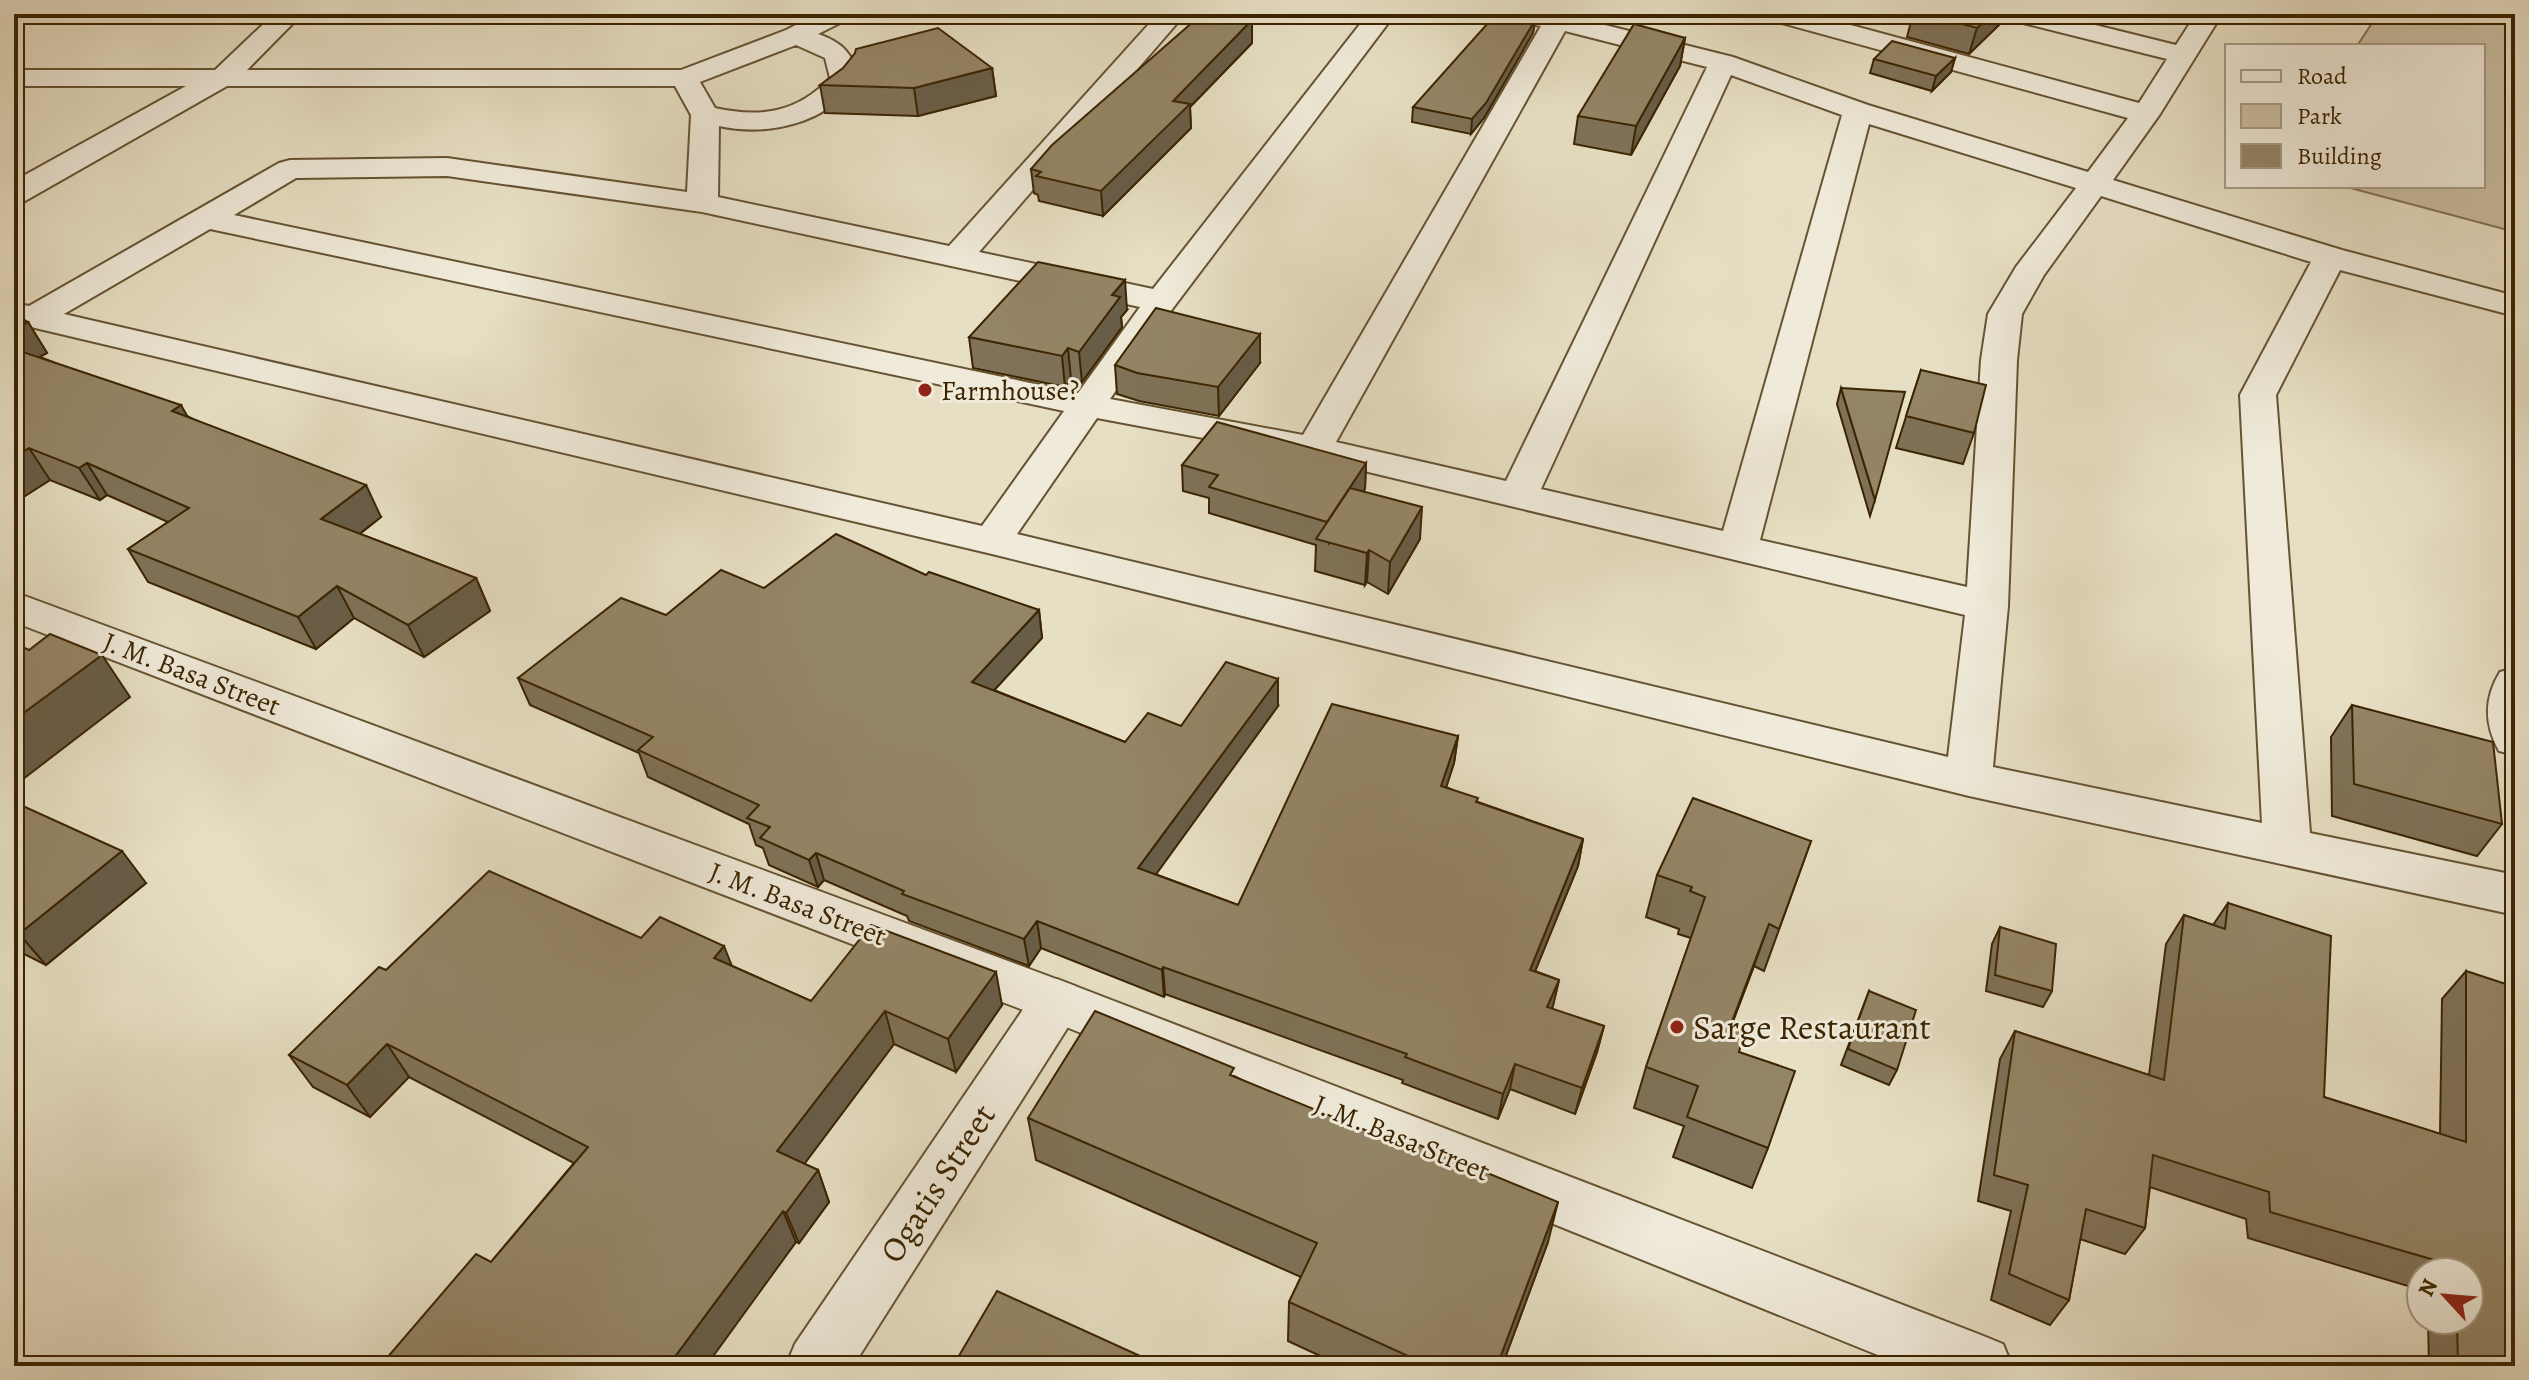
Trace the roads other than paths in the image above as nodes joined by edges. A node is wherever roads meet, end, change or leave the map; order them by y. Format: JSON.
{"nodes":[{"id":1,"x":289,"y":14,"type":"edge"},
{"id":2,"x":837,"y":14,"type":"edge"},
{"id":3,"x":1172,"y":14,"type":"edge"},
{"id":4,"x":1382,"y":14,"type":"edge"},
{"id":5,"x":1511,"y":14,"type":"edge"},
{"id":6,"x":1780,"y":14,"type":"edge"},
{"id":7,"x":2020,"y":14,"type":"edge"},
{"id":8,"x":2209,"y":14,"type":"edge"},
{"id":9,"x":1557,"y":21,"type":"junction"},
{"id":10,"x":795,"y":36,"type":"junction"},
{"id":11,"x":2182,"y":55,"type":"junction"},
{"id":12,"x":1723,"y":63,"type":"junction"},
{"id":13,"x":223,"y":77,"type":"junction"},
{"id":14,"x":14,"y":78,"type":"edge"},
{"id":15,"x":684,"y":78,"type":"junction"},
{"id":16,"x":1858,"y":111,"type":"junction"},
{"id":17,"x":2146,"y":114,"type":"junction"},
{"id":18,"x":705,"y":115,"type":"junction"},
{"id":19,"x":2093,"y":183,"type":"junction"},
{"id":20,"x":19,"y":188,"type":"edge"},
{"id":21,"x":702,"y":203,"type":"junction"},
{"id":22,"x":205,"y":218,"type":"junction"},
{"id":23,"x":2330,"y":257,"type":"junction"},
{"id":24,"x":956,"y":258,"type":"junction"},
{"id":25,"x":1161,"y":301,"type":"junction"},
{"id":26,"x":2515,"y":306,"type":"edge"},
{"id":27,"x":24,"y":316,"type":"edge"},
{"id":28,"x":1090,"y":406,"type":"junction"},
{"id":29,"x":1314,"y":448,"type":"junction"},
{"id":30,"x":1519,"y":495,"type":"junction"},
{"id":31,"x":992,"y":541,"type":"junction"},
{"id":32,"x":1738,"y":548,"type":"junction"},
{"id":33,"x":14,"y":606,"type":"edge"},
{"id":34,"x":1987,"y":606,"type":"junction"},
{"id":35,"x":2515,"y":683,"type":"edge"},
{"id":36,"x":2515,"y":739,"type":"edge"},
{"id":37,"x":1969,"y":779,"type":"junction"},
{"id":38,"x":2287,"y":848,"type":"junction"},
{"id":39,"x":2515,"y":895,"type":"edge"},
{"id":40,"x":1057,"y":1001,"type":"junction"},
{"id":41,"x":817,"y":1366,"type":"edge"},
{"id":42,"x":1981,"y":1366,"type":"edge"}],
"edges":[{"from":1,"to":13,"type":"street"},
{"from":2,"to":10,"type":"street"},
{"from":3,"to":24,"type":"street"},
{"from":4,"to":25,"type":"street"},
{"from":5,"to":9,"type":"street"},
{"from":6,"to":17,"type":"street"},
{"from":7,"to":11,"type":"street"},
{"from":8,"to":11,"type":"street"},
{"from":9,"to":12,"type":"street"},
{"from":9,"to":29,"type":"street"},
{"from":10,"to":15,"type":"street"},
{"from":10,"to":18,"type":"street"},
{"from":11,"to":17,"type":"street"},
{"from":12,"to":16,"type":"street"},
{"from":12,"to":30,"type":"street"},
{"from":13,"to":14,"type":"street"},
{"from":13,"to":15,"type":"street"},
{"from":13,"to":20,"type":"street"},
{"from":15,"to":18,"type":"street"},
{"from":16,"to":19,"type":"street"},
{"from":16,"to":32,"type":"street"},
{"from":17,"to":19,"type":"street"},
{"from":18,"to":21,"type":"street"},
{"from":19,"to":23,"type":"street"},
{"from":19,"to":34,"type":"street"},
{"from":21,"to":22,"type":"street"},
{"from":21,"to":24,"type":"street"},
{"from":22,"to":27,"type":"street"},
{"from":22,"to":28,"type":"street"},
{"from":23,"to":26,"type":"street"},
{"from":23,"to":38,"type":"street"},
{"from":24,"to":25,"type":"street"},
{"from":25,"to":28,"type":"street"},
{"from":27,"to":31,"type":"street"},
{"from":28,"to":29,"type":"street"},
{"from":28,"to":31,"type":"street"},
{"from":29,"to":30,"type":"street"},
{"from":30,"to":32,"type":"street"},
{"from":31,"to":37,"type":"street"},
{"from":32,"to":34,"type":"street"},
{"from":33,"to":40,"type":"street","name":"J. M. Basa Street"},
{"from":34,"to":37,"type":"street"},
{"from":35,"to":36,"type":"street"},
{"from":37,"to":38,"type":"street"},
{"from":38,"to":39,"type":"street"},
{"from":40,"to":41,"type":"street","name":"Ogatis Street"},
{"from":40,"to":42,"type":"street","name":"J. M. Basa Street"}]}
